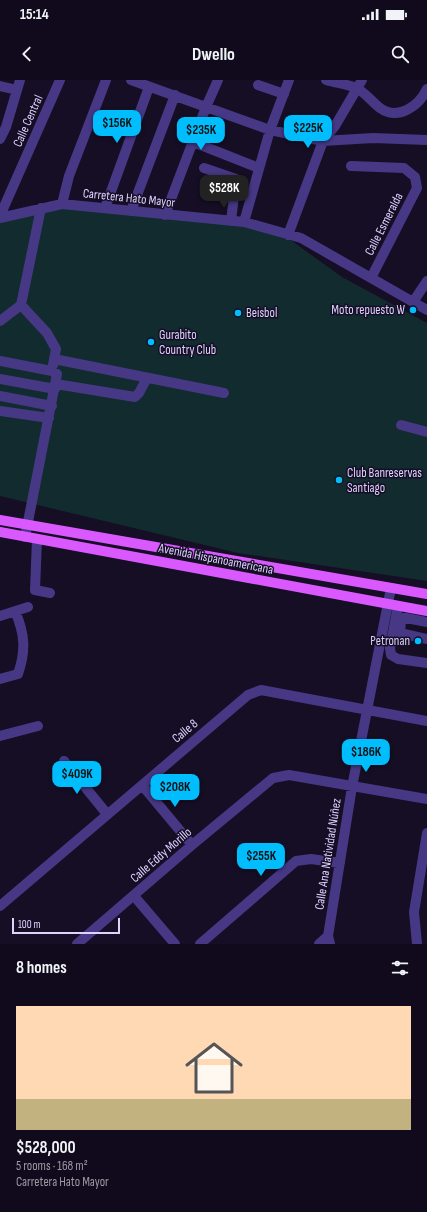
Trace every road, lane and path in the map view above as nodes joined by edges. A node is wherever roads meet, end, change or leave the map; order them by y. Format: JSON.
{"nodes":[{"id":1,"x":20,"y":80,"type":"edge"},
{"id":2,"x":60,"y":80,"type":"edge"},
{"id":3,"x":106,"y":80,"type":"edge"},
{"id":4,"x":131,"y":80,"type":"edge"},
{"id":5,"x":164,"y":80,"type":"edge"},
{"id":6,"x":218,"y":80,"type":"edge"},
{"id":7,"x":289,"y":80,"type":"edge"},
{"id":8,"x":326,"y":80,"type":"edge"},
{"id":9,"x":360,"y":84,"type":"edge"},
{"id":10,"x":258,"y":85,"type":"dead end"},
{"id":11,"x":0,"y":86,"type":"edge"},
{"id":12,"x":149,"y":87,"type":"junction"},
{"id":13,"x":17,"y":90,"type":"junction"},
{"id":14,"x":160,"y":90,"type":"junction"},
{"id":15,"x":284,"y":94,"type":"junction"},
{"id":16,"x":426,"y":94,"type":"edge"},
{"id":17,"x":175,"y":95,"type":"junction"},
{"id":18,"x":206,"y":107,"type":"junction"},
{"id":19,"x":270,"y":130,"type":"junction"},
{"id":20,"x":0,"y":139,"type":"edge"},
{"id":21,"x":427,"y":140,"type":"edge"},
{"id":22,"x":323,"y":141,"type":"junction"},
{"id":23,"x":193,"y":142,"type":"junction"},
{"id":24,"x":351,"y":166,"type":"dead end"},
{"id":25,"x":204,"y":168,"type":"dead end"},
{"id":26,"x":259,"y":168,"type":"junction"},
{"id":27,"x":62,"y":204,"type":"junction"},
{"id":28,"x":41,"y":208,"type":"junction"},
{"id":29,"x":105,"y":208,"type":"junction"},
{"id":30,"x":131,"y":211,"type":"junction"},
{"id":31,"x":165,"y":215,"type":"junction"},
{"id":32,"x":0,"y":217,"type":"edge"},
{"id":33,"x":231,"y":221,"type":"junction"},
{"id":34,"x":244,"y":222,"type":"junction"},
{"id":35,"x":288,"y":235,"type":"junction"},
{"id":36,"x":371,"y":278,"type":"junction"},
{"id":37,"x":427,"y":281,"type":"edge"},
{"id":38,"x":413,"y":302,"type":"junction"},
{"id":39,"x":21,"y":305,"type":"junction"},
{"id":40,"x":427,"y":310,"type":"edge"},
{"id":41,"x":0,"y":321,"type":"edge"},
{"id":42,"x":54,"y":359,"type":"junction"},
{"id":43,"x":0,"y":361,"type":"edge"},
{"id":44,"x":52,"y":371,"type":"junction"},
{"id":45,"x":147,"y":378,"type":"junction"},
{"id":46,"x":0,"y":379,"type":"edge"},
{"id":47,"x":56,"y":386,"type":"junction"},
{"id":48,"x":224,"y":393,"type":"dead end"},
{"id":49,"x":0,"y":396,"type":"edge"},
{"id":50,"x":52,"y":406,"type":"junction"},
{"id":51,"x":0,"y":411,"type":"edge"},
{"id":52,"x":49,"y":418,"type":"junction"},
{"id":53,"x":401,"y":425,"type":"dead end"},
{"id":54,"x":427,"y":432,"type":"edge"},
{"id":55,"x":0,"y":520,"type":"edge"},
{"id":56,"x":28,"y":526,"type":"junction"},
{"id":57,"x":0,"y":532,"type":"edge"},
{"id":58,"x":25,"y":537,"type":"junction"},
{"id":59,"x":37,"y":539,"type":"junction"},
{"id":60,"x":391,"y":588,"type":"junction"},
{"id":61,"x":50,"y":593,"type":"dead end"},
{"id":62,"x":427,"y":594,"type":"edge"},
{"id":63,"x":28,"y":607,"type":"dead end"},
{"id":64,"x":15,"y":611,"type":"junction"},
{"id":65,"x":394,"y":611,"type":"junction"},
{"id":66,"x":427,"y":611,"type":"edge"},
{"id":67,"x":0,"y":616,"type":"edge"},
{"id":68,"x":427,"y":622,"type":"edge"},
{"id":69,"x":427,"y":639,"type":"edge"},
{"id":70,"x":427,"y":663,"type":"edge"},
{"id":71,"x":0,"y":679,"type":"edge"},
{"id":72,"x":367,"y":710,"type":"junction"},
{"id":73,"x":427,"y":721,"type":"edge"},
{"id":74,"x":38,"y":726,"type":"dead end"},
{"id":75,"x":0,"y":736,"type":"edge"},
{"id":76,"x":64,"y":761,"type":"dead end"},
{"id":77,"x":142,"y":785,"type":"junction"},
{"id":78,"x":352,"y":787,"type":"junction"},
{"id":79,"x":427,"y":799,"type":"edge"},
{"id":80,"x":108,"y":814,"type":"junction"},
{"id":81,"x":427,"y":833,"type":"edge"},
{"id":82,"x":192,"y":844,"type":"junction"},
{"id":83,"x":340,"y":863,"type":"junction"},
{"id":84,"x":134,"y":896,"type":"junction"},
{"id":85,"x":0,"y":906,"type":"edge"},
{"id":86,"x":329,"y":940,"type":"edge"},
{"id":87,"x":77,"y":944,"type":"edge"},
{"id":88,"x":175,"y":944,"type":"edge"},
{"id":89,"x":200,"y":944,"type":"edge"},
{"id":90,"x":319,"y":944,"type":"edge"},
{"id":91,"x":416,"y":944,"type":"edge"}],
"edges":[{"from":1,"to":13,"type":"street"},
{"from":2,"to":32,"type":"street","name":"Calle Central"},
{"from":3,"to":27,"type":"street"},
{"from":4,"to":12,"type":"street"},
{"from":5,"to":14,"type":"street"},
{"from":6,"to":18,"type":"street"},
{"from":7,"to":15,"type":"street"},
{"from":8,"to":9,"type":"street"},
{"from":9,"to":16,"type":"street"},
{"from":9,"to":22,"type":"street"},
{"from":10,"to":15,"type":"street"},
{"from":11,"to":13,"type":"street"},
{"from":12,"to":14,"type":"street"},
{"from":12,"to":29,"type":"street"},
{"from":13,"to":20,"type":"street"},
{"from":14,"to":17,"type":"street"},
{"from":15,"to":19,"type":"street"},
{"from":17,"to":18,"type":"street"},
{"from":17,"to":30,"type":"street"},
{"from":18,"to":19,"type":"street"},
{"from":18,"to":23,"type":"street"},
{"from":19,"to":22,"type":"street"},
{"from":19,"to":26,"type":"street"},
{"from":21,"to":22,"type":"street"},
{"from":22,"to":35,"type":"street"},
{"from":23,"to":26,"type":"street"},
{"from":23,"to":31,"type":"street"},
{"from":24,"to":36,"type":"street","name":"Calle Esmeralda"},
{"from":25,"to":33,"type":"street"},
{"from":26,"to":34,"type":"street"},
{"from":27,"to":28,"type":"street","name":"Carretera Hato Mayor"},
{"from":27,"to":29,"type":"street","name":"Carretera Hato Mayor"},
{"from":28,"to":32,"type":"street","name":"Carretera Hato Mayor"},
{"from":28,"to":39,"type":"street"},
{"from":29,"to":30,"type":"street","name":"Carretera Hato Mayor"},
{"from":30,"to":31,"type":"street","name":"Carretera Hato Mayor"},
{"from":31,"to":33,"type":"street","name":"Carretera Hato Mayor"},
{"from":33,"to":34,"type":"street","name":"Carretera Hato Mayor"},
{"from":34,"to":35,"type":"street","name":"Carretera Hato Mayor"},
{"from":35,"to":36,"type":"street","name":"Carretera Hato Mayor"},
{"from":36,"to":38,"type":"street","name":"Carretera Hato Mayor"},
{"from":37,"to":38,"type":"street"},
{"from":38,"to":40,"type":"street","name":"Carretera Hato Mayor"},
{"from":39,"to":41,"type":"street"},
{"from":39,"to":42,"type":"street"},
{"from":42,"to":44,"type":"street"},
{"from":42,"to":45,"type":"street"},
{"from":43,"to":44,"type":"street"},
{"from":44,"to":47,"type":"street"},
{"from":45,"to":47,"type":"street"},
{"from":45,"to":48,"type":"street"},
{"from":46,"to":47,"type":"street"},
{"from":47,"to":50,"type":"street"},
{"from":49,"to":50,"type":"street"},
{"from":50,"to":52,"type":"street"},
{"from":51,"to":52,"type":"street"},
{"from":52,"to":56,"type":"street"},
{"from":53,"to":54,"type":"street"},
{"from":55,"to":56,"type":"main road","name":"Avenida Hispanoamericana"},
{"from":56,"to":58,"type":"street"},
{"from":56,"to":60,"type":"main road","name":"Avenida Hispanoamericana"},
{"from":57,"to":58,"type":"main road","name":"Avenida Hispanoamericana"},
{"from":58,"to":59,"type":"main road","name":"Avenida Hispanoamericana"},
{"from":59,"to":61,"type":"street"},
{"from":59,"to":65,"type":"main road","name":"Avenida Hispanoamericana"},
{"from":60,"to":62,"type":"main road","name":"Avenida Hispanoamericana"},
{"from":60,"to":65,"type":"street"},
{"from":63,"to":64,"type":"street"},
{"from":64,"to":67,"type":"street"},
{"from":64,"to":71,"type":"street"},
{"from":65,"to":66,"type":"main road","name":"Avenida Hispanoamericana"},
{"from":65,"to":68,"type":"street"},
{"from":65,"to":69,"type":"street"},
{"from":65,"to":70,"type":"street"},
{"from":65,"to":72,"type":"street","name":"Calle Ana Natividad Núñez"},
{"from":72,"to":73,"type":"street","name":"Calle 8"},
{"from":72,"to":77,"type":"street","name":"Calle 8"},
{"from":72,"to":78,"type":"street","name":"Calle Ana Natividad Núñez"},
{"from":74,"to":75,"type":"street"},
{"from":76,"to":80,"type":"street"},
{"from":77,"to":80,"type":"street","name":"Calle 8"},
{"from":77,"to":82,"type":"street"},
{"from":78,"to":79,"type":"street","name":"Calle Eddy Morillo"},
{"from":78,"to":82,"type":"street","name":"Calle Eddy Morillo"},
{"from":78,"to":83,"type":"street","name":"Calle Ana Natividad Núñez"},
{"from":80,"to":85,"type":"street","name":"Calle 8"},
{"from":81,"to":91,"type":"street"},
{"from":82,"to":84,"type":"street","name":"Calle Eddy Morillo"},
{"from":83,"to":86,"type":"street","name":"Calle Ana Natividad Núñez"},
{"from":83,"to":89,"type":"street"},
{"from":84,"to":87,"type":"street","name":"Calle Eddy Morillo"},
{"from":84,"to":88,"type":"street"},
{"from":86,"to":90,"type":"street"}]}
